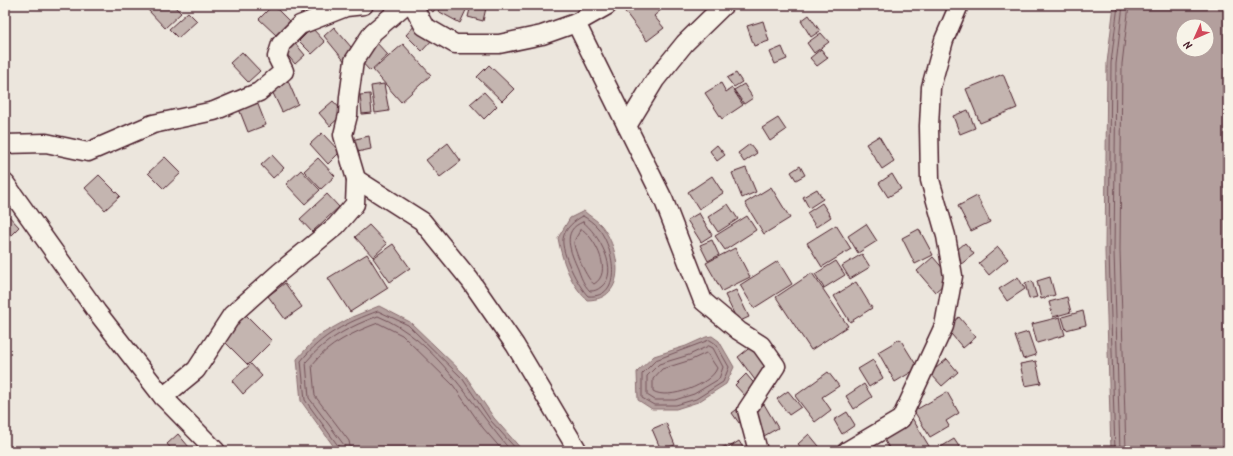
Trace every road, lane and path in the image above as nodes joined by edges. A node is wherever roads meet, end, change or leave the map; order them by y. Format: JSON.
{"nodes":[{"id":1,"x":364,"y":5,"type":"edge"},
{"id":2,"x":405,"y":5,"type":"edge"},
{"id":3,"x":413,"y":5,"type":"edge"},
{"id":4,"x":608,"y":5,"type":"edge"},
{"id":5,"x":724,"y":5,"type":"edge"},
{"id":6,"x":959,"y":5,"type":"edge"},
{"id":7,"x":576,"y":23,"type":"junction"},
{"id":8,"x":627,"y":126,"type":"junction"},
{"id":9,"x":5,"y":144,"type":"edge"},
{"id":10,"x":356,"y":179,"type":"junction"},
{"id":11,"x":5,"y":183,"type":"edge"},
{"id":12,"x":163,"y":397,"type":"junction"},
{"id":13,"x":216,"y":451,"type":"edge"},
{"id":14,"x":578,"y":451,"type":"edge"},
{"id":15,"x":758,"y":451,"type":"edge"},
{"id":16,"x":847,"y":451,"type":"edge"}],
"edges":[{"from":1,"to":9,"type":"street"},
{"from":2,"to":10,"type":"street"},
{"from":3,"to":7,"type":"street"},
{"from":4,"to":7,"type":"street"},
{"from":5,"to":8,"type":"street"},
{"from":6,"to":16,"type":"street"},
{"from":7,"to":8,"type":"street"},
{"from":8,"to":15,"type":"street"},
{"from":10,"to":12,"type":"street"},
{"from":10,"to":14,"type":"street"},
{"from":11,"to":12,"type":"street"},
{"from":12,"to":13,"type":"street"}]}
